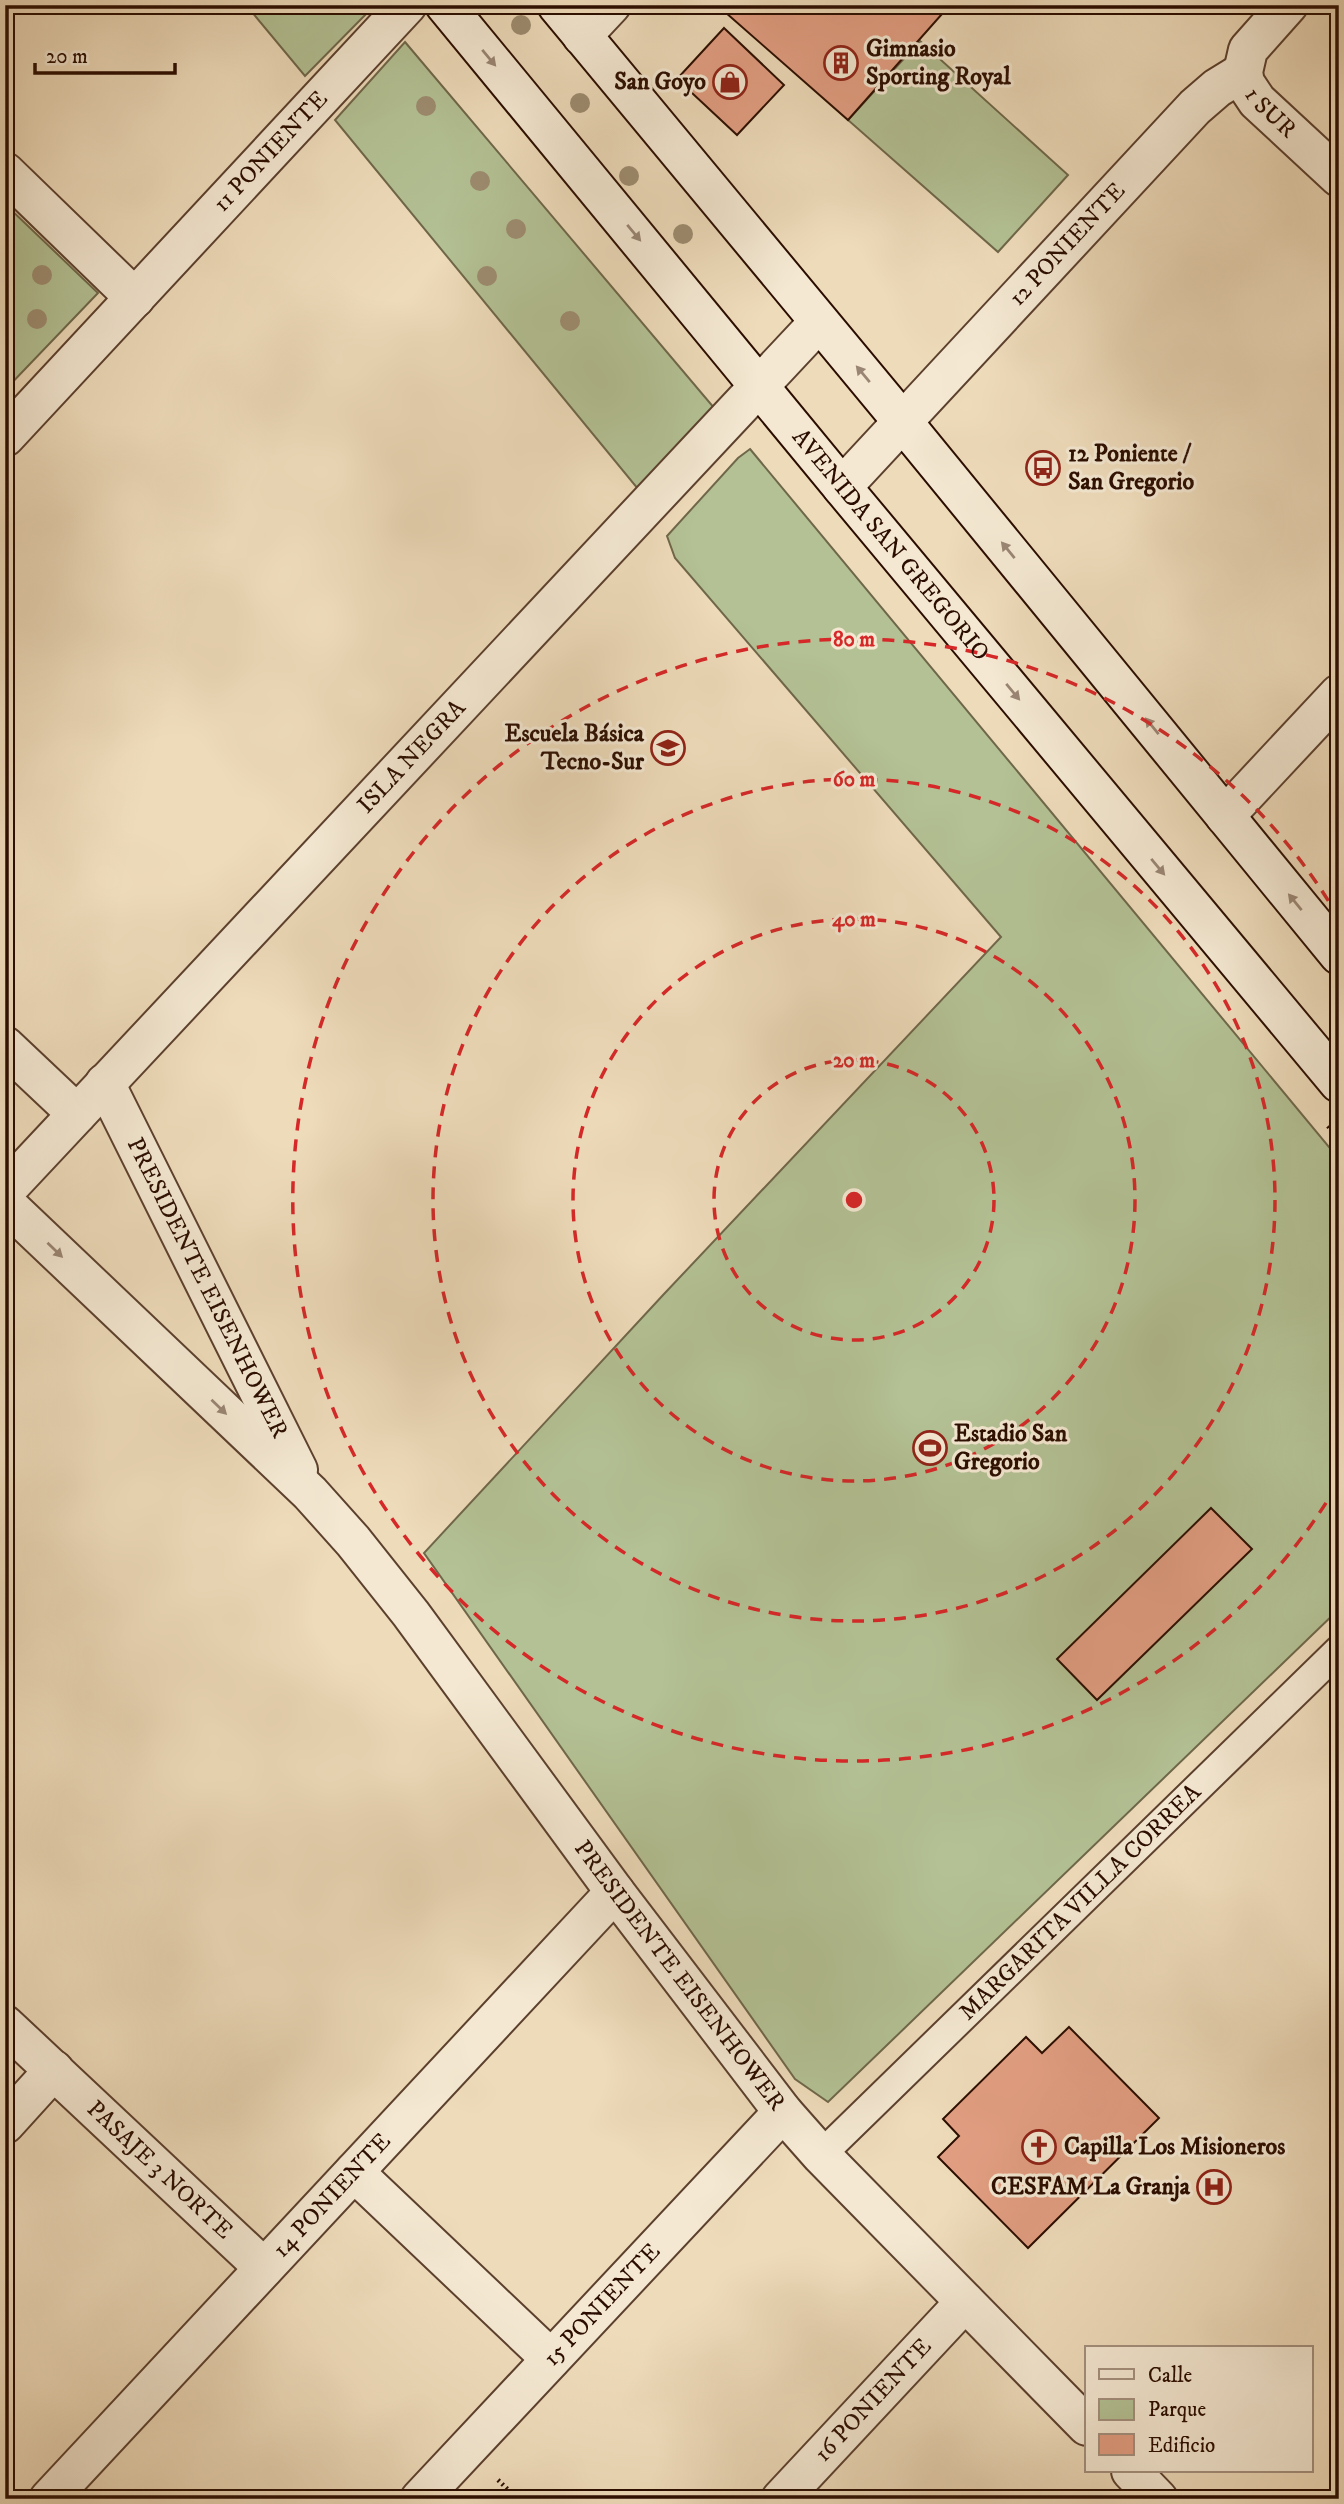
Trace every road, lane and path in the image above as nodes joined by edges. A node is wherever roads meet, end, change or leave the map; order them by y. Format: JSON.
{"nodes":[{"id":1,"x":407,"y":5,"type":"edge"},
{"id":2,"x":445,"y":5,"type":"edge"},
{"id":3,"x":557,"y":5,"type":"edge"},
{"id":4,"x":611,"y":5,"type":"edge"},
{"id":5,"x":1288,"y":5,"type":"edge"},
{"id":6,"x":582,"y":36,"type":"junction"},
{"id":7,"x":1243,"y":72,"type":"junction"},
{"id":8,"x":5,"y":172,"type":"edge"},
{"id":9,"x":1339,"y":177,"type":"edge"},
{"id":10,"x":135,"y":298,"type":"junction"},
{"id":11,"x":819,"y":322,"type":"junction"},
{"id":12,"x":759,"y":385,"type":"junction"},
{"id":13,"x":902,"y":421,"type":"junction"},
{"id":14,"x":5,"y":437,"type":"edge"},
{"id":15,"x":842,"y":487,"type":"junction"},
{"id":16,"x":1339,"y":694,"type":"edge"},
{"id":17,"x":1225,"y":816,"type":"junction"},
{"id":18,"x":1339,"y":955,"type":"edge"},
{"id":19,"x":5,"y":1046,"type":"edge"},
{"id":20,"x":105,"y":1083,"type":"junction"},
{"id":21,"x":1339,"y":1083,"type":"edge"},
{"id":22,"x":77,"y":1114,"type":"junction"},
{"id":23,"x":5,"y":1191,"type":"edge"},
{"id":24,"x":5,"y":1203,"type":"edge"},
{"id":25,"x":310,"y":1493,"type":"junction"},
{"id":26,"x":1339,"y":1650,"type":"edge"},
{"id":27,"x":615,"y":1892,"type":"junction"},
{"id":28,"x":5,"y":2025,"type":"edge"},
{"id":29,"x":54,"y":2070,"type":"junction"},
{"id":30,"x":783,"y":2112,"type":"junction"},
{"id":31,"x":5,"y":2124,"type":"edge"},
{"id":32,"x":821,"y":2155,"type":"junction"},
{"id":33,"x":354,"y":2172,"type":"junction"},
{"id":34,"x":264,"y":2268,"type":"junction"},
{"id":35,"x":965,"y":2302,"type":"junction"},
{"id":36,"x":551,"y":2359,"type":"junction"},
{"id":37,"x":1085,"y":2424,"type":"edge"},
{"id":38,"x":49,"y":2499,"type":"edge"},
{"id":39,"x":420,"y":2499,"type":"edge"},
{"id":40,"x":781,"y":2499,"type":"edge"}],
"edges":[{"from":1,"to":10,"type":"street","name":"11 PONIENTE"},
{"from":2,"to":12,"type":"street","name":"AVENIDA SAN GREGORIO","one_way":true},
{"from":3,"to":6,"type":"street"},
{"from":4,"to":6,"type":"street"},
{"from":5,"to":7,"type":"street"},
{"from":6,"to":11,"type":"street"},
{"from":7,"to":9,"type":"street","name":"1 SUR"},
{"from":7,"to":13,"type":"street","name":"12 PONIENTE"},
{"from":8,"to":10,"type":"street"},
{"from":10,"to":14,"type":"street","name":"11 PONIENTE"},
{"from":11,"to":12,"type":"street","name":"ISLA NEGRA"},
{"from":13,"to":11,"type":"street","one_way":true},
{"from":12,"to":15,"type":"street","name":"AVENIDA SAN GREGORIO"},
{"from":12,"to":20,"type":"street","name":"ISLA NEGRA"},
{"from":13,"to":15,"type":"street","name":"12 PONIENTE"},
{"from":17,"to":13,"type":"street","one_way":true},
{"from":15,"to":21,"type":"street","name":"AVENIDA SAN GREGORIO","one_way":true},
{"from":16,"to":17,"type":"street"},
{"from":18,"to":17,"type":"street","one_way":true},
{"from":19,"to":22,"type":"street"},
{"from":20,"to":22,"type":"street","name":"ISLA NEGRA"},
{"from":20,"to":25,"type":"street","name":"PRESIDENTE EISENHOWER"},
{"from":22,"to":23,"type":"street","name":"ISLA NEGRA"},
{"from":24,"to":25,"type":"street","name":"PRESIDENTE EISENHOWER","one_way":true},
{"from":25,"to":27,"type":"street","name":"PRESIDENTE EISENHOWER"},
{"from":26,"to":32,"type":"lane","name":"MARGARITA VILLA CORREA"},
{"from":27,"to":30,"type":"street","name":"PRESIDENTE EISENHOWER"},
{"from":27,"to":33,"type":"street","name":"14 PONIENTE"},
{"from":28,"to":29,"type":"street","name":"PASAJE 3 NORTE"},
{"from":29,"to":31,"type":"street"},
{"from":29,"to":34,"type":"street","name":"PASAJE 3 NORTE"},
{"from":30,"to":32,"type":"street","name":"PRESIDENTE EISENHOWER"},
{"from":30,"to":36,"type":"street","name":"15 PONIENTE"},
{"from":32,"to":35,"type":"street","name":"PRESIDENTE EISENHOWER"},
{"from":33,"to":34,"type":"street","name":"14 PONIENTE"},
{"from":33,"to":36,"type":"street"},
{"from":34,"to":38,"type":"street","name":"14 PONIENTE"},
{"from":35,"to":37,"type":"street","name":"PRESIDENTE EISENHOWER"},
{"from":35,"to":40,"type":"street","name":"16 PONIENTE"},
{"from":36,"to":39,"type":"street","name":"15 PONIENTE"}]}
